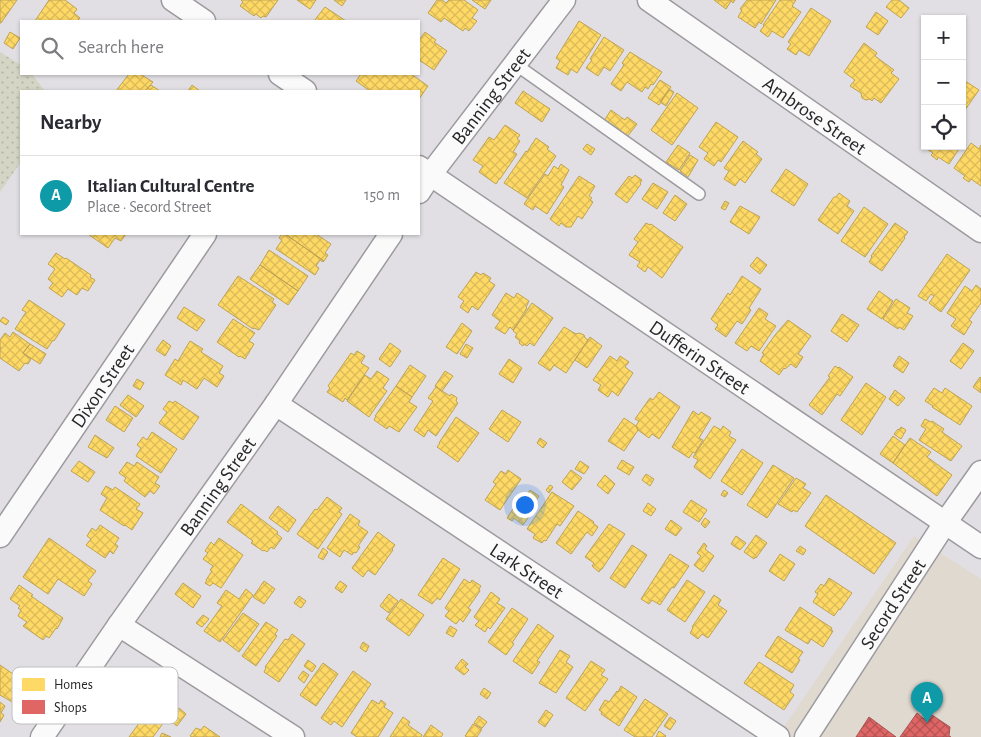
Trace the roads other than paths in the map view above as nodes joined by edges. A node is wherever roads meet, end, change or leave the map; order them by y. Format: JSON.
{"nodes":[{"id":1,"x":173,"y":0,"type":"edge"},
{"id":2,"x":564,"y":0,"type":"edge"},
{"id":3,"x":650,"y":0,"type":"edge"},
{"id":4,"x":203,"y":20,"type":"edge"},
{"id":5,"x":515,"y":64,"type":"junction"},
{"id":6,"x":281,"y":75,"type":"edge"},
{"id":7,"x":302,"y":90,"type":"edge"},
{"id":8,"x":423,"y":178,"type":"edge"},
{"id":9,"x":699,"y":194,"type":"dead end"},
{"id":10,"x":981,"y":232,"type":"edge"},
{"id":11,"x":204,"y":235,"type":"edge"},
{"id":12,"x":389,"y":235,"type":"edge"},
{"id":13,"x":276,"y":404,"type":"junction"},
{"id":14,"x":981,"y":472,"type":"edge"},
{"id":15,"x":945,"y":523,"type":"junction"},
{"id":16,"x":0,"y":536,"type":"edge"},
{"id":17,"x":981,"y":547,"type":"edge"},
{"id":18,"x":119,"y":625,"type":"junction"},
{"id":19,"x":90,"y":667,"type":"edge"},
{"id":20,"x":51,"y":724,"type":"edge"},
{"id":21,"x":42,"y":737,"type":"edge"},
{"id":22,"x":293,"y":737,"type":"edge"},
{"id":23,"x":778,"y":737,"type":"edge"},
{"id":24,"x":806,"y":737,"type":"edge"}],
"edges":[{"from":1,"to":4,"type":"street"},
{"from":2,"to":5,"type":"street","name":"Banning Street"},
{"from":3,"to":10,"type":"street","name":"Ambrose Street"},
{"from":5,"to":8,"type":"street","name":"Banning Street"},
{"from":5,"to":9,"type":"lane"},
{"from":6,"to":7,"type":"street"},
{"from":8,"to":15,"type":"street","name":"Dufferin Street"},
{"from":11,"to":16,"type":"street","name":"Dixon Street"},
{"from":12,"to":13,"type":"street","name":"Banning Street"},
{"from":13,"to":18,"type":"street","name":"Banning Street"},
{"from":13,"to":23,"type":"street","name":"Lark Street"},
{"from":14,"to":15,"type":"street","name":"Secord Street"},
{"from":15,"to":17,"type":"street","name":"Dufferin Street"},
{"from":15,"to":24,"type":"street","name":"Secord Street"},
{"from":18,"to":19,"type":"street","name":"Banning Street"},
{"from":18,"to":22,"type":"street"},
{"from":20,"to":21,"type":"street","name":"Banning Street"}]}
